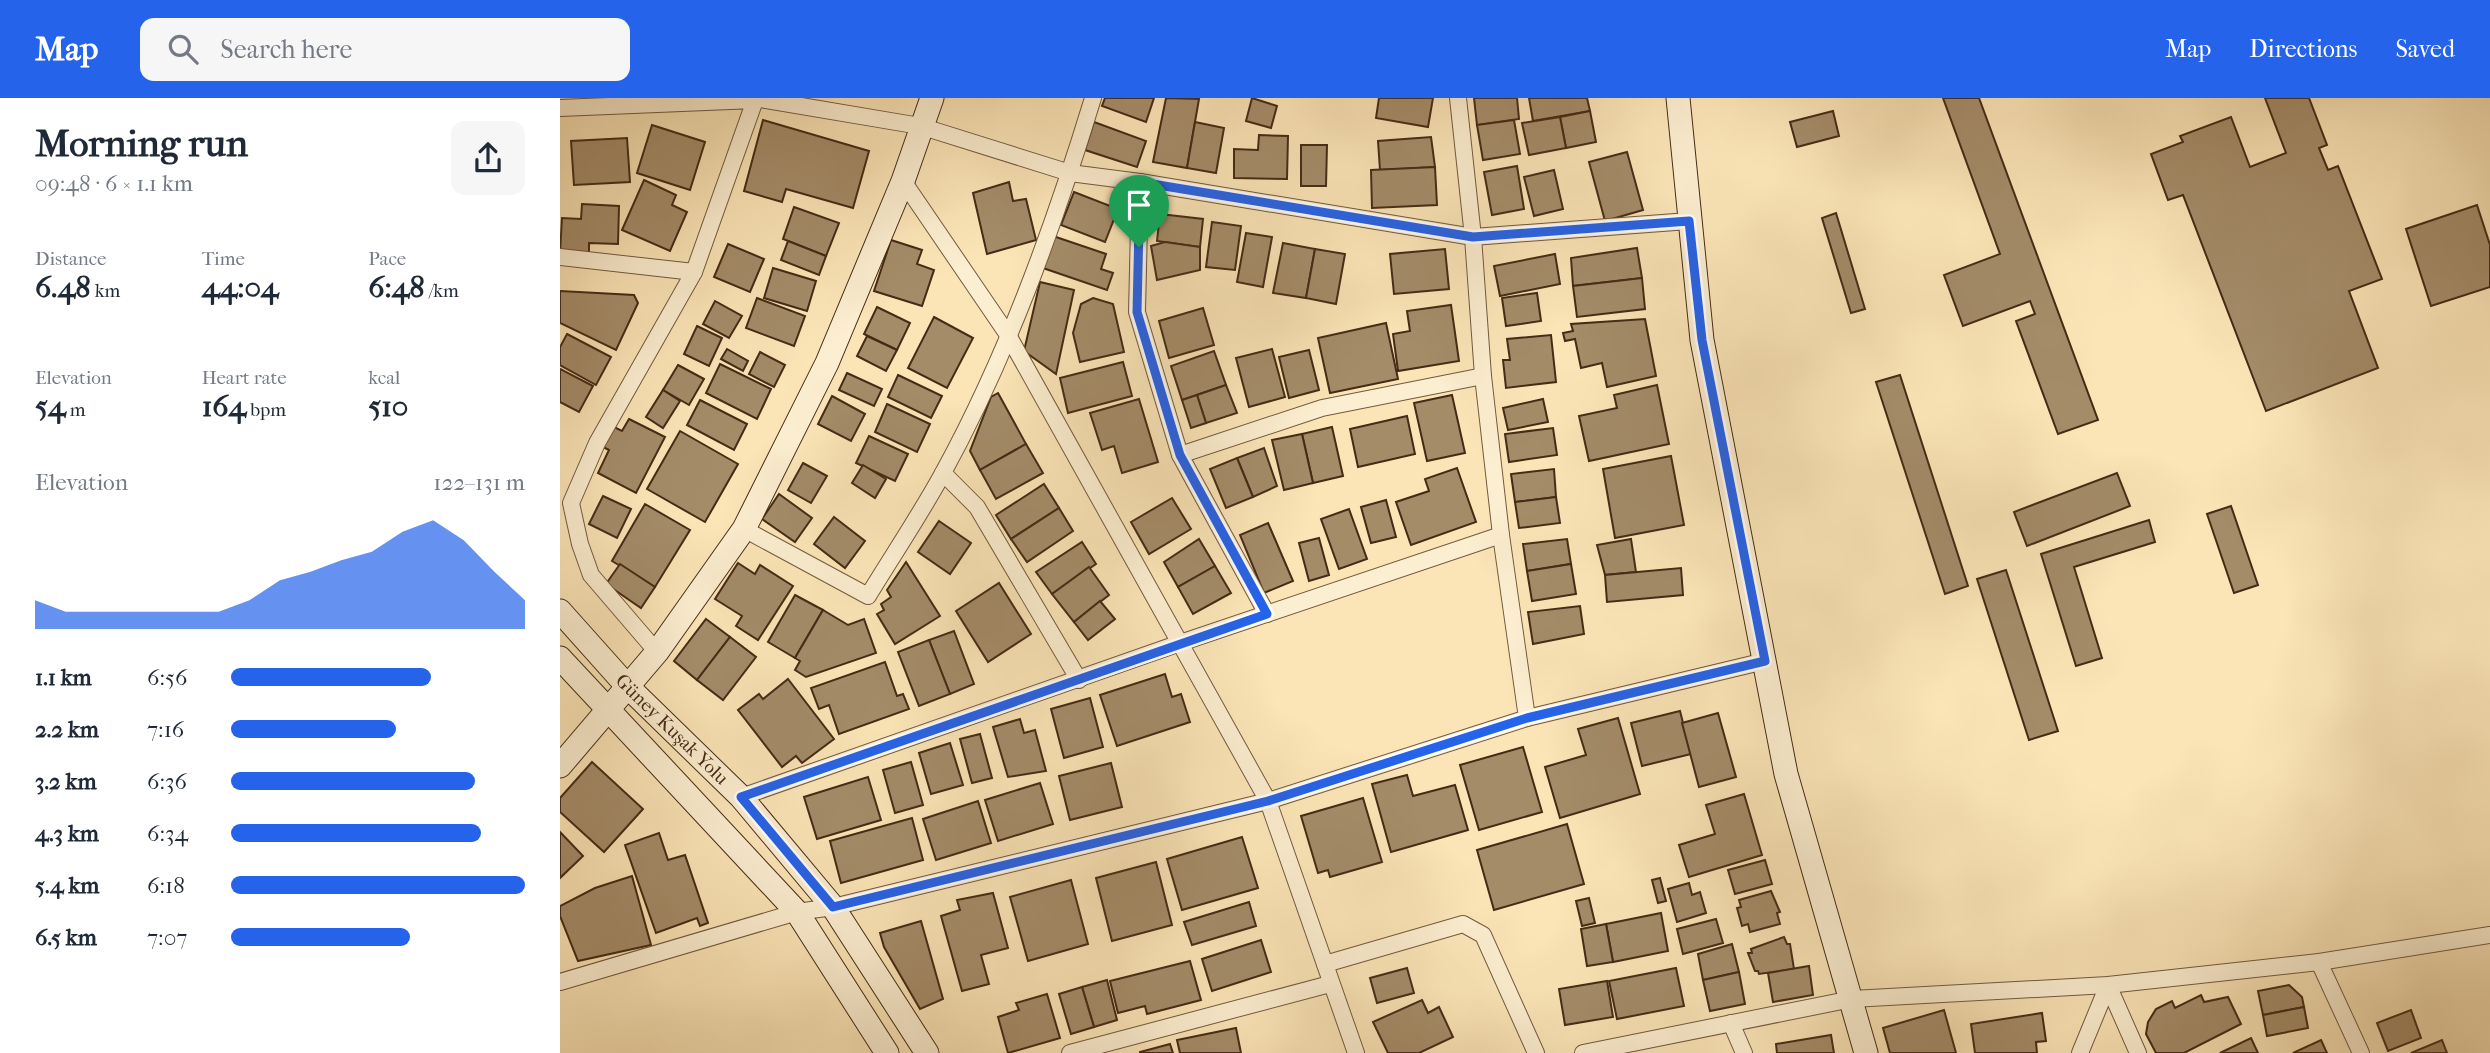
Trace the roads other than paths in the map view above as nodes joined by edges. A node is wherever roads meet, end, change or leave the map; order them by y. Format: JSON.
{"nodes":[{"id":1,"x":932,"y":98,"type":"edge"},
{"id":2,"x":1093,"y":98,"type":"edge"},
{"id":3,"x":1458,"y":98,"type":"edge"},
{"id":4,"x":1678,"y":98,"type":"edge"},
{"id":5,"x":755,"y":99,"type":"edge"},
{"id":6,"x":560,"y":108,"type":"edge"},
{"id":7,"x":920,"y":126,"type":"junction"},
{"id":8,"x":1070,"y":173,"type":"junction"},
{"id":9,"x":903,"y":181,"type":"junction"},
{"id":10,"x":1140,"y":182,"type":"junction"},
{"id":11,"x":1689,"y":221,"type":"junction"},
{"id":12,"x":1473,"y":237,"type":"junction"},
{"id":13,"x":560,"y":257,"type":"edge"},
{"id":14,"x":694,"y":272,"type":"junction"},
{"id":15,"x":1008,"y":335,"type":"junction"},
{"id":16,"x":1483,"y":376,"type":"junction"},
{"id":17,"x":1180,"y":455,"type":"junction"},
{"id":18,"x":943,"y":473,"type":"junction"},
{"id":19,"x":744,"y":529,"type":"junction"},
{"id":20,"x":1501,"y":535,"type":"junction"},
{"id":21,"x":560,"y":611,"type":"edge"},
{"id":22,"x":1267,"y":614,"type":"junction"},
{"id":23,"x":1180,"y":643,"type":"junction"},
{"id":24,"x":657,"y":652,"type":"junction"},
{"id":25,"x":560,"y":658,"type":"edge"},
{"id":26,"x":1765,"y":661,"type":"junction"},
{"id":27,"x":1079,"y":680,"type":"junction"},
{"id":28,"x":627,"y":686,"type":"junction"},
{"id":29,"x":609,"y":711,"type":"junction"},
{"id":30,"x":1527,"y":718,"type":"junction"},
{"id":31,"x":560,"y":766,"type":"edge"},
{"id":32,"x":741,"y":797,"type":"junction"},
{"id":33,"x":1268,"y":801,"type":"junction"},
{"id":34,"x":833,"y":907,"type":"junction"},
{"id":35,"x":797,"y":912,"type":"junction"},
{"id":36,"x":2490,"y":935,"type":"edge"},
{"id":37,"x":2319,"y":962,"type":"junction"},
{"id":38,"x":1325,"y":964,"type":"junction"},
{"id":39,"x":560,"y":982,"type":"edge"},
{"id":40,"x":1331,"y":984,"type":"junction"},
{"id":41,"x":2108,"y":985,"type":"junction"},
{"id":42,"x":1852,"y":999,"type":"junction"},
{"id":43,"x":1731,"y":1023,"type":"junction"},
{"id":44,"x":887,"y":1053,"type":"edge"},
{"id":45,"x":928,"y":1053,"type":"edge"},
{"id":46,"x":1070,"y":1053,"type":"edge"},
{"id":47,"x":1356,"y":1053,"type":"edge"},
{"id":48,"x":1536,"y":1053,"type":"edge"},
{"id":49,"x":1583,"y":1053,"type":"edge"},
{"id":50,"x":1744,"y":1053,"type":"edge"},
{"id":51,"x":1866,"y":1053,"type":"edge"},
{"id":52,"x":2080,"y":1053,"type":"edge"},
{"id":53,"x":2138,"y":1053,"type":"edge"},
{"id":54,"x":2361,"y":1053,"type":"edge"}],
"edges":[{"from":1,"to":7,"type":"main road"},
{"from":2,"to":8,"type":"street"},
{"from":3,"to":12,"type":"street"},
{"from":4,"to":11,"type":"main road"},
{"from":5,"to":6,"type":"street"},
{"from":5,"to":7,"type":"street"},
{"from":5,"to":14,"type":"street"},
{"from":7,"to":8,"type":"street"},
{"from":7,"to":9,"type":"main road"},
{"from":8,"to":10,"type":"street"},
{"from":8,"to":15,"type":"street"},
{"from":9,"to":15,"type":"street"},
{"from":9,"to":19,"type":"main road"},
{"from":10,"to":12,"type":"street"},
{"from":10,"to":17,"type":"street"},
{"from":11,"to":12,"type":"street"},
{"from":11,"to":26,"type":"main road"},
{"from":12,"to":16,"type":"street"},
{"from":13,"to":14,"type":"street"},
{"from":14,"to":24,"type":"street"},
{"from":15,"to":18,"type":"street"},
{"from":15,"to":23,"type":"street"},
{"from":16,"to":17,"type":"street"},
{"from":16,"to":20,"type":"street"},
{"from":17,"to":22,"type":"street"},
{"from":18,"to":19,"type":"street"},
{"from":18,"to":27,"type":"street"},
{"from":19,"to":24,"type":"main road"},
{"from":20,"to":22,"type":"street"},
{"from":20,"to":30,"type":"street"},
{"from":21,"to":28,"type":"main road","name":"Güney Kuşak Yolu"},
{"from":22,"to":23,"type":"street"},
{"from":23,"to":27,"type":"street"},
{"from":23,"to":33,"type":"street"},
{"from":24,"to":28,"type":"main road"},
{"from":25,"to":29,"type":"main road","name":"Güney Kuşak Yolu"},
{"from":26,"to":30,"type":"street"},
{"from":26,"to":42,"type":"main road"},
{"from":27,"to":32,"type":"street"},
{"from":28,"to":29,"type":"main road"},
{"from":28,"to":32,"type":"main road","name":"Güney Kuşak Yolu"},
{"from":29,"to":31,"type":"main road"},
{"from":29,"to":35,"type":"main road","name":"Güney Kuşak Yolu"},
{"from":30,"to":33,"type":"street"},
{"from":32,"to":34,"type":"main road","name":"Güney Kuşak Yolu"},
{"from":33,"to":34,"type":"street"},
{"from":33,"to":38,"type":"street"},
{"from":34,"to":35,"type":"street"},
{"from":34,"to":45,"type":"main road","name":"Güney Kuşak Yolu"},
{"from":35,"to":39,"type":"street"},
{"from":35,"to":44,"type":"main road","name":"Güney Kuşak Yolu"},
{"from":36,"to":37,"type":"street"},
{"from":37,"to":41,"type":"street"},
{"from":37,"to":54,"type":"street"},
{"from":38,"to":40,"type":"street"},
{"from":38,"to":48,"type":"street"},
{"from":40,"to":46,"type":"street"},
{"from":40,"to":47,"type":"street"},
{"from":41,"to":42,"type":"street"},
{"from":41,"to":52,"type":"street"},
{"from":41,"to":53,"type":"street"},
{"from":42,"to":43,"type":"street"},
{"from":42,"to":51,"type":"main road"},
{"from":43,"to":49,"type":"street"},
{"from":43,"to":50,"type":"street"}]}
